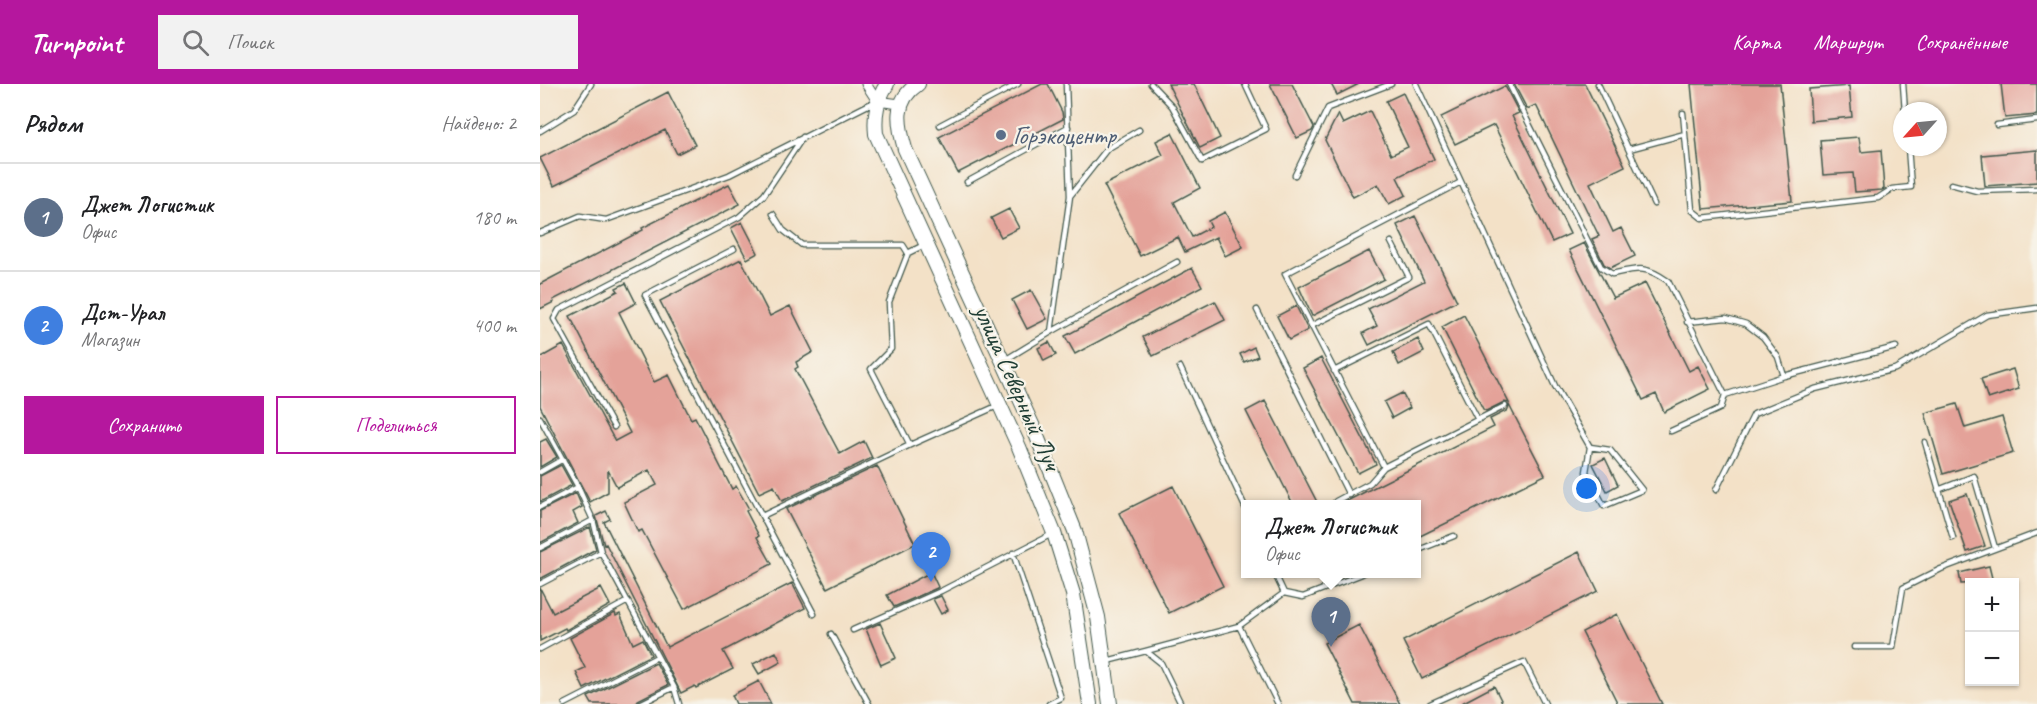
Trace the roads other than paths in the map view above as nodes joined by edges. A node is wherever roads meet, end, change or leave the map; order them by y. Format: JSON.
{"nodes":[{"id":1,"x":591,"y":84,"type":"edge"},
{"id":2,"x":866,"y":84,"type":"edge"},
{"id":3,"x":887,"y":84,"type":"edge"},
{"id":4,"x":918,"y":84,"type":"edge"},
{"id":5,"x":1018,"y":84,"type":"edge"},
{"id":6,"x":1066,"y":84,"type":"edge"},
{"id":7,"x":1151,"y":84,"type":"edge"},
{"id":8,"x":1245,"y":84,"type":"edge"},
{"id":9,"x":1391,"y":84,"type":"edge"},
{"id":10,"x":1416,"y":84,"type":"edge"},
{"id":11,"x":1509,"y":84,"type":"edge"},
{"id":12,"x":1598,"y":84,"type":"edge"},
{"id":13,"x":1903,"y":84,"type":"edge"},
{"id":14,"x":878,"y":101,"type":"junction"},
{"id":15,"x":1904,"y":102,"type":"edge"},
{"id":16,"x":900,"y":104,"type":"junction"},
{"id":17,"x":1683,"y":113,"type":"dead end"},
{"id":18,"x":2037,"y":120,"type":"edge"},
{"id":19,"x":940,"y":125,"type":"dead end"},
{"id":20,"x":1996,"y":125,"type":"dead end"},
{"id":21,"x":1068,"y":128,"type":"junction"},
{"id":22,"x":1139,"y":130,"type":"dead end"},
{"id":23,"x":540,"y":131,"type":"edge"},
{"id":24,"x":1685,"y":134,"type":"junction"},
{"id":25,"x":803,"y":137,"type":"junction"},
{"id":26,"x":1629,"y":148,"type":"junction"},
{"id":27,"x":1909,"y":156,"type":"edge"},
{"id":28,"x":1295,"y":175,"type":"dead end"},
{"id":29,"x":967,"y":182,"type":"dead end"},
{"id":30,"x":1461,"y":182,"type":"junction"},
{"id":31,"x":1951,"y":184,"type":"dead end"},
{"id":32,"x":2037,"y":189,"type":"edge"},
{"id":33,"x":1070,"y":196,"type":"junction"},
{"id":34,"x":1654,"y":204,"type":"dead end"},
{"id":35,"x":773,"y":214,"type":"dead end"},
{"id":36,"x":540,"y":233,"type":"edge"},
{"id":37,"x":1391,"y":242,"type":"dead end"},
{"id":38,"x":926,"y":244,"type":"junction"},
{"id":39,"x":734,"y":249,"type":"dead end"},
{"id":40,"x":908,"y":253,"type":"junction"},
{"id":41,"x":1177,"y":262,"type":"dead end"},
{"id":42,"x":2037,"y":308,"type":"edge"},
{"id":43,"x":1257,"y":310,"type":"dead end"},
{"id":44,"x":1687,"y":322,"type":"junction"},
{"id":45,"x":1311,"y":326,"type":"junction"},
{"id":46,"x":1051,"y":332,"type":"junction"},
{"id":47,"x":1896,"y":346,"type":"dead end"},
{"id":48,"x":1002,"y":362,"type":"junction"},
{"id":49,"x":1180,"y":367,"type":"dead end"},
{"id":50,"x":1334,"y":371,"type":"junction"},
{"id":51,"x":1784,"y":376,"type":"junction"},
{"id":52,"x":1725,"y":394,"type":"junction"},
{"id":53,"x":1000,"y":405,"type":"junction"},
{"id":54,"x":1505,"y":406,"type":"dead end"},
{"id":55,"x":540,"y":418,"type":"edge"},
{"id":56,"x":1478,"y":420,"type":"junction"},
{"id":57,"x":614,"y":427,"type":"dead end"},
{"id":58,"x":547,"y":430,"type":"junction"},
{"id":59,"x":1671,"y":431,"type":"dead end"},
{"id":60,"x":540,"y":434,"type":"edge"},
{"id":61,"x":1925,"y":442,"type":"dead end"},
{"id":62,"x":910,"y":445,"type":"junction"},
{"id":63,"x":1590,"y":447,"type":"junction"},
{"id":64,"x":563,"y":459,"type":"junction"},
{"id":65,"x":1384,"y":467,"type":"junction"},
{"id":66,"x":540,"y":472,"type":"edge"},
{"id":67,"x":578,"y":487,"type":"junction"},
{"id":68,"x":1716,"y":490,"type":"dead end"},
{"id":69,"x":1938,"y":490,"type":"junction"},
{"id":70,"x":1348,"y":495,"type":"junction"},
{"id":71,"x":1241,"y":500,"type":"edge"},
{"id":72,"x":1338,"y":500,"type":"edge"},
{"id":73,"x":540,"y":507,"type":"edge"},
{"id":74,"x":762,"y":516,"type":"junction"},
{"id":75,"x":593,"y":520,"type":"junction"},
{"id":76,"x":1054,"y":533,"type":"junction"},
{"id":77,"x":2037,"y":533,"type":"edge"},
{"id":78,"x":1454,"y":536,"type":"dead end"},
{"id":79,"x":1953,"y":538,"type":"dead end"},
{"id":80,"x":540,"y":548,"type":"edge"},
{"id":81,"x":1995,"y":548,"type":"junction"},
{"id":82,"x":1421,"y":549,"type":"edge"},
{"id":83,"x":601,"y":552,"type":"junction"},
{"id":84,"x":1013,"y":553,"type":"junction"},
{"id":85,"x":1277,"y":578,"type":"edge"},
{"id":86,"x":1350,"y":578,"type":"edge"},
{"id":87,"x":540,"y":584,"type":"edge"},
{"id":88,"x":1284,"y":593,"type":"junction"},
{"id":89,"x":628,"y":601,"type":"junction"},
{"id":90,"x":814,"y":614,"type":"dead end"},
{"id":91,"x":1239,"y":626,"type":"junction"},
{"id":92,"x":853,"y":630,"type":"dead end"},
{"id":93,"x":831,"y":634,"type":"dead end"},
{"id":94,"x":1854,"y":647,"type":"dead end"},
{"id":95,"x":540,"y":649,"type":"edge"},
{"id":96,"x":1146,"y":651,"type":"junction"},
{"id":97,"x":657,"y":657,"type":"junction"},
{"id":98,"x":1105,"y":661,"type":"junction"},
{"id":99,"x":674,"y":687,"type":"junction"},
{"id":100,"x":565,"y":704,"type":"edge"},
{"id":101,"x":640,"y":704,"type":"edge"},
{"id":102,"x":679,"y":704,"type":"edge"},
{"id":103,"x":869,"y":704,"type":"edge"},
{"id":104,"x":1049,"y":704,"type":"edge"},
{"id":105,"x":1090,"y":704,"type":"edge"},
{"id":106,"x":1110,"y":704,"type":"edge"},
{"id":107,"x":1181,"y":704,"type":"edge"},
{"id":108,"x":1278,"y":704,"type":"edge"},
{"id":109,"x":1430,"y":704,"type":"edge"},
{"id":110,"x":1545,"y":704,"type":"edge"}],
"edges":[{"from":1,"to":23,"type":"lane"},
{"from":2,"to":14,"type":"street"},
{"from":3,"to":14,"type":"main road"},
{"from":4,"to":16,"type":"main road"},
{"from":5,"to":19,"type":"lane"},
{"from":6,"to":21,"type":"lane"},
{"from":7,"to":8,"type":"lane"},
{"from":9,"to":28,"type":"lane"},
{"from":10,"to":30,"type":"lane"},
{"from":11,"to":44,"type":"lane"},
{"from":12,"to":26,"type":"lane"},
{"from":13,"to":15,"type":"lane"},
{"from":14,"to":16,"type":"street"},
{"from":14,"to":25,"type":"lane"},
{"from":14,"to":38,"type":"main road","name":"улица Северный Луч"},
{"from":16,"to":48,"type":"main road","name":"улица Северный Луч"},
{"from":17,"to":24,"type":"lane"},
{"from":18,"to":20,"type":"lane"},
{"from":21,"to":29,"type":"lane"},
{"from":21,"to":33,"type":"lane"},
{"from":22,"to":33,"type":"lane"},
{"from":24,"to":26,"type":"lane"},
{"from":24,"to":27,"type":"lane"},
{"from":25,"to":36,"type":"lane"},
{"from":25,"to":57,"type":"lane"},
{"from":26,"to":34,"type":"lane"},
{"from":30,"to":45,"type":"lane"},
{"from":30,"to":63,"type":"lane"},
{"from":31,"to":32,"type":"lane"},
{"from":33,"to":46,"type":"lane"},
{"from":35,"to":40,"type":"lane"},
{"from":37,"to":45,"type":"lane"},
{"from":38,"to":40,"type":"lane"},
{"from":38,"to":53,"type":"main road","name":"улица Северный Луч"},
{"from":39,"to":74,"type":"lane"},
{"from":40,"to":62,"type":"lane"},
{"from":41,"to":46,"type":"lane"},
{"from":42,"to":68,"type":"lane"},
{"from":43,"to":70,"type":"lane"},
{"from":44,"to":51,"type":"lane"},
{"from":44,"to":52,"type":"lane"},
{"from":45,"to":50,"type":"lane"},
{"from":46,"to":48,"type":"lane"},
{"from":47,"to":51,"type":"lane"},
{"from":48,"to":98,"type":"main road","name":"улица Северный Луч"},
{"from":49,"to":71,"type":"lane"},
{"from":50,"to":56,"type":"lane"},
{"from":50,"to":65,"type":"lane"},
{"from":51,"to":52,"type":"lane"},
{"from":52,"to":59,"type":"lane"},
{"from":53,"to":62,"type":"lane"},
{"from":53,"to":76,"type":"main road","name":"улица Северный Луч"},
{"from":54,"to":56,"type":"lane"},
{"from":55,"to":58,"type":"lane"},
{"from":56,"to":65,"type":"lane"},
{"from":58,"to":60,"type":"lane"},
{"from":58,"to":64,"type":"lane"},
{"from":61,"to":69,"type":"lane"},
{"from":62,"to":74,"type":"lane"},
{"from":63,"to":63,"type":"lane"},
{"from":64,"to":66,"type":"lane"},
{"from":64,"to":67,"type":"lane"},
{"from":65,"to":70,"type":"lane"},
{"from":67,"to":73,"type":"lane"},
{"from":67,"to":75,"type":"lane"},
{"from":69,"to":79,"type":"lane"},
{"from":69,"to":81,"type":"lane"},
{"from":70,"to":72,"type":"lane"},
{"from":74,"to":90,"type":"lane"},
{"from":75,"to":80,"type":"lane"},
{"from":75,"to":83,"type":"lane"},
{"from":76,"to":84,"type":"lane"},
{"from":76,"to":105,"type":"main road","name":"улица Северный Луч"},
{"from":77,"to":81,"type":"lane"},
{"from":78,"to":82,"type":"lane"},
{"from":81,"to":94,"type":"lane"},
{"from":83,"to":87,"type":"lane"},
{"from":83,"to":89,"type":"lane"},
{"from":84,"to":92,"type":"lane"},
{"from":84,"to":104,"type":"lane"},
{"from":85,"to":88,"type":"lane"},
{"from":86,"to":88,"type":"lane"},
{"from":88,"to":91,"type":"lane"},
{"from":89,"to":95,"type":"lane"},
{"from":89,"to":97,"type":"lane"},
{"from":91,"to":96,"type":"lane"},
{"from":91,"to":108,"type":"lane"},
{"from":93,"to":103,"type":"lane"},
{"from":96,"to":98,"type":"lane"},
{"from":96,"to":107,"type":"lane"},
{"from":97,"to":99,"type":"lane"},
{"from":97,"to":100,"type":"lane"},
{"from":98,"to":106,"type":"main road","name":"улица Северный Луч"},
{"from":99,"to":101,"type":"lane"},
{"from":99,"to":102,"type":"lane"},
{"from":109,"to":110,"type":"lane"}]}
